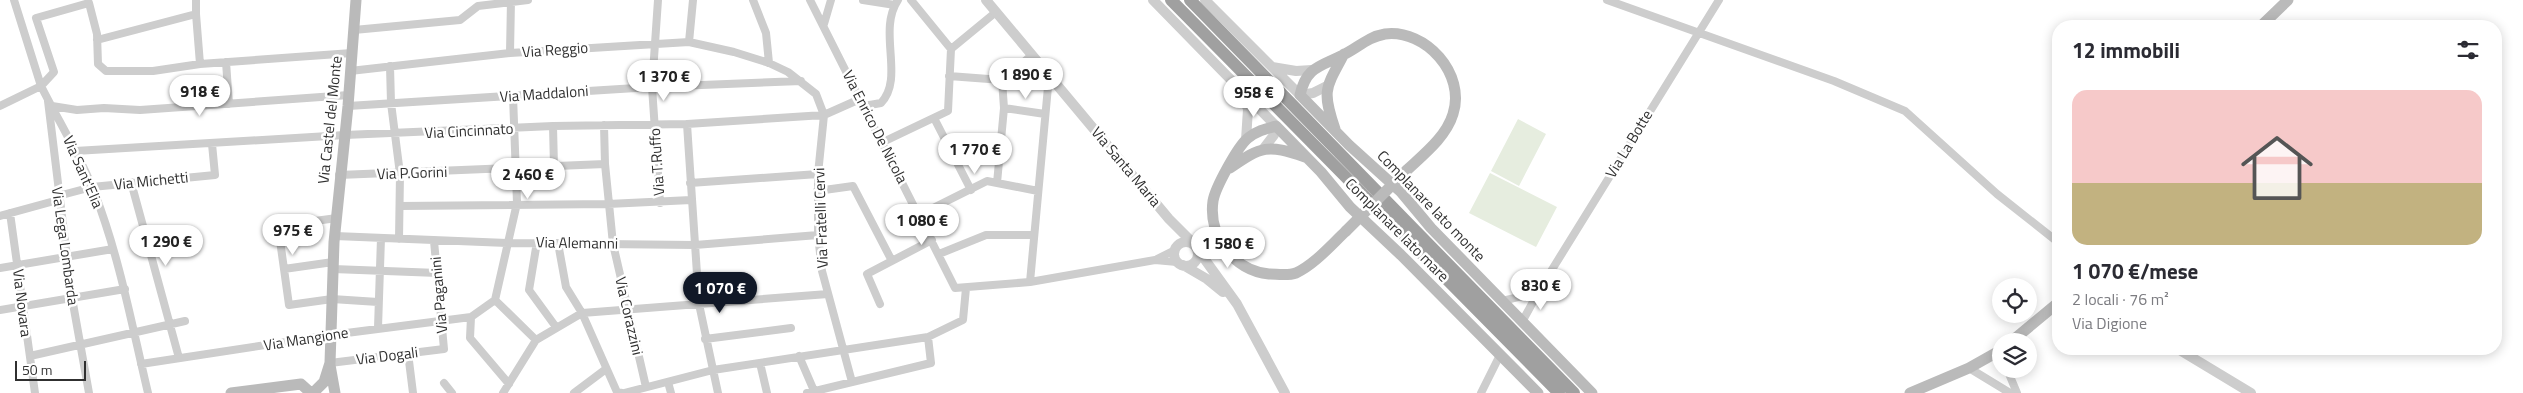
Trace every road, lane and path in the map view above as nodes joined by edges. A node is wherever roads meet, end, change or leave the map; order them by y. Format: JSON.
{"nodes":[{"id":1,"x":14,"y":0,"type":"edge"},
{"id":2,"x":196,"y":0,"type":"edge"},
{"id":3,"x":356,"y":0,"type":"edge"},
{"id":4,"x":528,"y":0,"type":"edge"},
{"id":5,"x":658,"y":0,"type":"edge"},
{"id":6,"x":693,"y":0,"type":"edge"},
{"id":7,"x":752,"y":0,"type":"edge"},
{"id":8,"x":810,"y":0,"type":"edge"},
{"id":9,"x":830,"y":0,"type":"edge"},
{"id":10,"x":864,"y":0,"type":"edge"},
{"id":11,"x":911,"y":0,"type":"edge"},
{"id":12,"x":986,"y":0,"type":"edge"},
{"id":13,"x":1153,"y":0,"type":"edge"},
{"id":14,"x":1171,"y":0,"type":"edge"},
{"id":15,"x":1190,"y":0,"type":"edge"},
{"id":16,"x":1205,"y":0,"type":"edge"},
{"id":17,"x":1607,"y":0,"type":"edge"},
{"id":18,"x":1719,"y":0,"type":"edge"},
{"id":19,"x":2288,"y":0,"type":"edge"},
{"id":20,"x":511,"y":1,"type":"edge"},
{"id":21,"x":897,"y":2,"type":"edge"},
{"id":22,"x":996,"y":12,"type":"junction"},
{"id":23,"x":196,"y":14,"type":"junction"},
{"id":24,"x":2267,"y":20,"type":"edge"},
{"id":25,"x":824,"y":24,"type":"junction"},
{"id":26,"x":354,"y":30,"type":"junction"},
{"id":27,"x":1699,"y":33,"type":"junction"},
{"id":28,"x":97,"y":40,"type":"junction"},
{"id":29,"x":690,"y":42,"type":"junction"},
{"id":30,"x":655,"y":44,"type":"junction"},
{"id":31,"x":951,"y":48,"type":"junction"},
{"id":32,"x":352,"y":53,"type":"junction"},
{"id":33,"x":510,"y":53,"type":"junction"},
{"id":34,"x":1344,"y":54,"type":"junction"},
{"id":35,"x":1032,"y":55,"type":"junction"},
{"id":36,"x":226,"y":62,"type":"junction"},
{"id":37,"x":769,"y":63,"type":"junction"},
{"id":38,"x":200,"y":64,"type":"junction"},
{"id":39,"x":390,"y":66,"type":"junction"},
{"id":40,"x":1272,"y":67,"type":"junction"},
{"id":41,"x":1312,"y":70,"type":"junction"},
{"id":42,"x":350,"y":71,"type":"junction"},
{"id":43,"x":950,"y":76,"type":"junction"},
{"id":44,"x":1048,"y":76,"type":"junction"},
{"id":45,"x":1002,"y":80,"type":"junction"},
{"id":46,"x":800,"y":81,"type":"junction"},
{"id":47,"x":41,"y":86,"type":"junction"},
{"id":48,"x":1327,"y":86,"type":"junction"},
{"id":49,"x":652,"y":87,"type":"junction"},
{"id":50,"x":1242,"y":92,"type":"junction"},
{"id":51,"x":1300,"y":95,"type":"junction"},
{"id":52,"x":513,"y":96,"type":"junction"},
{"id":53,"x":348,"y":100,"type":"junction"},
{"id":54,"x":50,"y":102,"type":"junction"},
{"id":55,"x":391,"y":103,"type":"junction"},
{"id":56,"x":862,"y":103,"type":"junction"},
{"id":57,"x":229,"y":104,"type":"junction"},
{"id":58,"x":0,"y":106,"type":"edge"},
{"id":59,"x":1004,"y":108,"type":"junction"},
{"id":60,"x":1045,"y":114,"type":"junction"},
{"id":61,"x":824,"y":115,"type":"junction"},
{"id":62,"x":934,"y":118,"type":"junction"},
{"id":63,"x":654,"y":124,"type":"junction"},
{"id":64,"x":688,"y":124,"type":"junction"},
{"id":65,"x":604,"y":125,"type":"junction"},
{"id":66,"x":552,"y":126,"type":"junction"},
{"id":67,"x":1276,"y":126,"type":"junction"},
{"id":68,"x":515,"y":130,"type":"junction"},
{"id":69,"x":1336,"y":132,"type":"junction"},
{"id":70,"x":345,"y":135,"type":"junction"},
{"id":71,"x":394,"y":135,"type":"junction"},
{"id":72,"x":1246,"y":140,"type":"junction"},
{"id":73,"x":883,"y":142,"type":"junction"},
{"id":74,"x":212,"y":144,"type":"junction"},
{"id":75,"x":1264,"y":148,"type":"junction"},
{"id":76,"x":75,"y":151,"type":"junction"},
{"id":77,"x":1307,"y":158,"type":"junction"},
{"id":78,"x":605,"y":164,"type":"junction"},
{"id":79,"x":554,"y":167,"type":"junction"},
{"id":80,"x":515,"y":168,"type":"junction"},
{"id":81,"x":1226,"y":171,"type":"junction"},
{"id":82,"x":400,"y":174,"type":"junction"},
{"id":83,"x":818,"y":174,"type":"junction"},
{"id":84,"x":339,"y":175,"type":"junction"},
{"id":85,"x":131,"y":182,"type":"junction"},
{"id":86,"x":690,"y":183,"type":"junction"},
{"id":87,"x":997,"y":183,"type":"junction"},
{"id":88,"x":92,"y":187,"type":"junction"},
{"id":89,"x":971,"y":190,"type":"junction"},
{"id":90,"x":818,"y":191,"type":"junction"},
{"id":91,"x":1038,"y":191,"type":"junction"},
{"id":92,"x":58,"y":198,"type":"junction"},
{"id":93,"x":691,"y":200,"type":"junction"},
{"id":94,"x":517,"y":203,"type":"junction"},
{"id":95,"x":660,"y":203,"type":"junction"},
{"id":96,"x":608,"y":204,"type":"junction"},
{"id":97,"x":400,"y":206,"type":"junction"},
{"id":98,"x":10,"y":213,"type":"junction"},
{"id":99,"x":919,"y":215,"type":"junction"},
{"id":100,"x":0,"y":216,"type":"edge"},
{"id":101,"x":337,"y":218,"type":"junction"},
{"id":102,"x":1170,"y":219,"type":"junction"},
{"id":103,"x":818,"y":235,"type":"junction"},
{"id":104,"x":1034,"y":235,"type":"junction"},
{"id":105,"x":335,"y":236,"type":"junction"},
{"id":106,"x":2052,"y":237,"type":"edge"},
{"id":107,"x":381,"y":238,"type":"junction"},
{"id":108,"x":400,"y":239,"type":"junction"},
{"id":109,"x":932,"y":240,"type":"junction"},
{"id":110,"x":434,"y":241,"type":"junction"},
{"id":111,"x":537,"y":242,"type":"junction"},
{"id":112,"x":507,"y":243,"type":"junction"},
{"id":113,"x":558,"y":243,"type":"junction"},
{"id":114,"x":613,"y":244,"type":"junction"},
{"id":115,"x":695,"y":245,"type":"junction"},
{"id":116,"x":1196,"y":247,"type":"junction"},
{"id":117,"x":1176,"y":248,"type":"junction"},
{"id":118,"x":113,"y":249,"type":"junction"},
{"id":119,"x":939,"y":254,"type":"junction"},
{"id":120,"x":66,"y":258,"type":"junction"},
{"id":121,"x":1155,"y":260,"type":"junction"},
{"id":122,"x":892,"y":261,"type":"junction"},
{"id":123,"x":1180,"y":263,"type":"junction"},
{"id":124,"x":18,"y":265,"type":"junction"},
{"id":125,"x":333,"y":266,"type":"junction"},
{"id":126,"x":0,"y":268,"type":"edge"},
{"id":127,"x":284,"y":269,"type":"junction"},
{"id":128,"x":379,"y":270,"type":"junction"},
{"id":129,"x":438,"y":273,"type":"junction"},
{"id":130,"x":1030,"y":282,"type":"junction"},
{"id":131,"x":966,"y":288,"type":"junction"},
{"id":132,"x":125,"y":289,"type":"junction"},
{"id":133,"x":1540,"y":289,"type":"junction"},
{"id":134,"x":828,"y":294,"type":"junction"},
{"id":135,"x":72,"y":298,"type":"junction"},
{"id":136,"x":332,"y":299,"type":"junction"},
{"id":137,"x":495,"y":300,"type":"junction"},
{"id":138,"x":1502,"y":301,"type":"junction"},
{"id":139,"x":378,"y":302,"type":"junction"},
{"id":140,"x":699,"y":304,"type":"junction"},
{"id":141,"x":880,"y":304,"type":"dead end"},
{"id":142,"x":1236,"y":304,"type":"junction"},
{"id":143,"x":22,"y":306,"type":"junction"},
{"id":144,"x":2052,"y":308,"type":"edge"},
{"id":145,"x":0,"y":310,"type":"edge"},
{"id":146,"x":627,"y":310,"type":"junction"},
{"id":147,"x":582,"y":314,"type":"junction"},
{"id":148,"x":471,"y":317,"type":"junction"},
{"id":149,"x":442,"y":319,"type":"junction"},
{"id":150,"x":185,"y":322,"type":"dead end"},
{"id":151,"x":1522,"y":322,"type":"junction"},
{"id":152,"x":170,"y":325,"type":"junction"},
{"id":153,"x":556,"y":327,"type":"junction"},
{"id":154,"x":378,"y":328,"type":"junction"},
{"id":155,"x":791,"y":328,"type":"dead end"},
{"id":156,"x":135,"y":332,"type":"junction"},
{"id":157,"x":2022,"y":333,"type":"edge"},
{"id":158,"x":331,"y":334,"type":"junction"},
{"id":159,"x":928,"y":337,"type":"junction"},
{"id":160,"x":705,"y":338,"type":"junction"},
{"id":161,"x":536,"y":340,"type":"junction"},
{"id":162,"x":80,"y":344,"type":"junction"},
{"id":163,"x":444,"y":349,"type":"joint"},
{"id":164,"x":844,"y":349,"type":"junction"},
{"id":165,"x":408,"y":353,"type":"junction"},
{"id":166,"x":1500,"y":355,"type":"junction"},
{"id":167,"x":2188,"y":355,"type":"edge"},
{"id":168,"x":30,"y":356,"type":"junction"},
{"id":169,"x":799,"y":356,"type":"junction"},
{"id":170,"x":1992,"y":357,"type":"edge"},
{"id":171,"x":178,"y":358,"type":"junction"},
{"id":172,"x":330,"y":363,"type":"junction"},
{"id":173,"x":760,"y":363,"type":"junction"},
{"id":174,"x":141,"y":364,"type":"junction"},
{"id":175,"x":1970,"y":368,"type":"junction"},
{"id":176,"x":606,"y":369,"type":"junction"},
{"id":177,"x":713,"y":370,"type":"junction"},
{"id":178,"x":2011,"y":378,"type":"edge"},
{"id":179,"x":668,"y":382,"type":"junction"},
{"id":180,"x":852,"y":382,"type":"junction"},
{"id":181,"x":444,"y":383,"type":"dead end"},
{"id":182,"x":509,"y":384,"type":"junction"},
{"id":183,"x":646,"y":388,"type":"junction"},
{"id":184,"x":812,"y":392,"type":"edge"},
{"id":185,"x":35,"y":393,"type":"edge"},
{"id":186,"x":89,"y":393,"type":"edge"},
{"id":187,"x":148,"y":393,"type":"edge"},
{"id":188,"x":231,"y":393,"type":"edge"},
{"id":189,"x":312,"y":393,"type":"edge"},
{"id":190,"x":335,"y":393,"type":"edge"},
{"id":191,"x":413,"y":393,"type":"edge"},
{"id":192,"x":452,"y":393,"type":"edge"},
{"id":193,"x":503,"y":393,"type":"edge"},
{"id":194,"x":574,"y":393,"type":"edge"},
{"id":195,"x":623,"y":393,"type":"edge"},
{"id":196,"x":671,"y":393,"type":"edge"},
{"id":197,"x":718,"y":393,"type":"edge"},
{"id":198,"x":767,"y":393,"type":"edge"},
{"id":199,"x":1286,"y":393,"type":"edge"},
{"id":200,"x":1481,"y":393,"type":"edge"},
{"id":201,"x":1538,"y":393,"type":"edge"},
{"id":202,"x":1559,"y":393,"type":"edge"},
{"id":203,"x":1574,"y":393,"type":"edge"},
{"id":204,"x":1592,"y":393,"type":"edge"},
{"id":205,"x":1910,"y":393,"type":"edge"},
{"id":206,"x":2010,"y":393,"type":"edge"},
{"id":207,"x":2017,"y":393,"type":"edge"},
{"id":208,"x":2251,"y":393,"type":"edge"}],
"edges":[{"from":1,"to":47,"type":"street"},
{"from":2,"to":23,"type":"street"},
{"from":3,"to":26,"type":"main road","name":"Via Castel del Monte"},
{"from":4,"to":20,"type":"street"},
{"from":5,"to":30,"type":"street","name":"Via T.Ruffo"},
{"from":6,"to":29,"type":"street"},
{"from":7,"to":37,"type":"street"},
{"from":8,"to":25,"type":"street","name":"Via Enrico De Nicola"},
{"from":9,"to":25,"type":"street"},
{"from":10,"to":21,"type":"street"},
{"from":11,"to":31,"type":"street"},
{"from":12,"to":22,"type":"street","name":"Via Santa Maria"},
{"from":13,"to":50,"type":"street","name":"Complanare lato mare"},
{"from":14,"to":202,"type":"highway"},
{"from":15,"to":203,"type":"highway"},
{"from":16,"to":40,"type":"street","name":"Complanare lato monte"},
{"from":17,"to":27,"type":"street"},
{"from":18,"to":27,"type":"street","name":"Via La Botte"},
{"from":19,"to":24,"type":"main road"},
{"from":20,"to":26,"type":"street"},
{"from":20,"to":33,"type":"street"},
{"from":21,"to":56,"type":"street","name":"Via Cincinnato"},
{"from":22,"to":31,"type":"street"},
{"from":22,"to":35,"type":"street","name":"Via Santa Maria"},
{"from":23,"to":28,"type":"street"},
{"from":23,"to":38,"type":"street"},
{"from":25,"to":56,"type":"street","name":"Via Enrico De Nicola"},
{"from":26,"to":32,"type":"main road","name":"Via Castel del Monte"},
{"from":27,"to":106,"type":"street"},
{"from":27,"to":133,"type":"street","name":"Via La Botte"},
{"from":28,"to":38,"type":"street"},
{"from":28,"to":47,"type":"street"},
{"from":29,"to":30,"type":"street","name":"Via Reggio"},
{"from":29,"to":37,"type":"street","name":"Via Reggio"},
{"from":30,"to":33,"type":"street","name":"Via Reggio"},
{"from":30,"to":49,"type":"street","name":"Via T.Ruffo"},
{"from":31,"to":43,"type":"street"},
{"from":32,"to":36,"type":"street"},
{"from":32,"to":42,"type":"main road","name":"Via Castel del Monte"},
{"from":33,"to":39,"type":"street","name":"Via Reggio"},
{"from":34,"to":41,"type":"main road"},
{"from":34,"to":48,"type":"main road"},
{"from":34,"to":81,"type":"main road","bridge":true},
{"from":35,"to":44,"type":"street","name":"Via Santa Maria"},
{"from":35,"to":45,"type":"street"},
{"from":36,"to":38,"type":"street"},
{"from":36,"to":57,"type":"street"},
{"from":37,"to":46,"type":"street","name":"Via Reggio"},
{"from":39,"to":42,"type":"street","name":"Via Reggio"},
{"from":39,"to":55,"type":"street"},
{"from":40,"to":41,"type":"street"},
{"from":40,"to":51,"type":"street","name":"Complanare lato monte"},
{"from":41,"to":51,"type":"main road"},
{"from":42,"to":53,"type":"main road","name":"Via Castel del Monte"},
{"from":43,"to":45,"type":"street"},
{"from":43,"to":62,"type":"street"},
{"from":44,"to":60,"type":"street"},
{"from":44,"to":102,"type":"street","name":"Via Santa Maria"},
{"from":45,"to":59,"type":"street"},
{"from":46,"to":49,"type":"street","name":"Via Maddaloni"},
{"from":46,"to":61,"type":"street","name":"Via Reggio"},
{"from":47,"to":54,"type":"street","name":"Via Sant'Elia"},
{"from":47,"to":58,"type":"street"},
{"from":48,"to":51,"type":"street"},
{"from":48,"to":69,"type":"main road"},
{"from":49,"to":52,"type":"street","name":"Via Maddaloni"},
{"from":49,"to":63,"type":"street","name":"Via T.Ruffo"},
{"from":50,"to":67,"type":"street","name":"Complanare lato mare"},
{"from":50,"to":72,"type":"street"},
{"from":51,"to":69,"type":"main road","name":"Complanare lato monte"},
{"from":52,"to":55,"type":"street","name":"Via Maddaloni"},
{"from":52,"to":68,"type":"street"},
{"from":53,"to":55,"type":"street","name":"Via Maddaloni"},
{"from":53,"to":57,"type":"street","name":"Via Maddaloni"},
{"from":53,"to":70,"type":"main road","name":"Via Castel del Monte"},
{"from":54,"to":57,"type":"street","name":"Via Maddaloni"},
{"from":54,"to":76,"type":"street","name":"Via Sant'Elia"},
{"from":54,"to":92,"type":"street","name":"Via Lega Lombarda"},
{"from":55,"to":71,"type":"street"},
{"from":56,"to":61,"type":"street","name":"Via Cincinnato"},
{"from":56,"to":73,"type":"street","name":"Via Enrico De Nicola"},
{"from":59,"to":60,"type":"street"},
{"from":59,"to":87,"type":"street"},
{"from":60,"to":91,"type":"street"},
{"from":61,"to":64,"type":"street","name":"Via Cincinnato"},
{"from":61,"to":83,"type":"street","name":"Via Fratelli Cervi"},
{"from":62,"to":73,"type":"street"},
{"from":62,"to":89,"type":"street"},
{"from":63,"to":64,"type":"street","name":"Via Cincinnato"},
{"from":63,"to":65,"type":"street","name":"Via Cincinnato"},
{"from":63,"to":95,"type":"street","name":"Via T.Ruffo"},
{"from":64,"to":86,"type":"street"},
{"from":65,"to":66,"type":"street","name":"Via Cincinnato"},
{"from":65,"to":78,"type":"street","name":"Via Corazzini"},
{"from":66,"to":68,"type":"street","name":"Via Cincinnato"},
{"from":66,"to":79,"type":"street"},
{"from":67,"to":72,"type":"main road"},
{"from":67,"to":75,"type":"street"},
{"from":67,"to":77,"type":"main road","name":"Complanare lato mare"},
{"from":68,"to":71,"type":"street","name":"Via Cincinnato"},
{"from":68,"to":80,"type":"street"},
{"from":69,"to":138,"type":"main road","name":"Complanare lato monte"},
{"from":70,"to":71,"type":"street","name":"Via Cincinnato"},
{"from":70,"to":74,"type":"street","name":"Via Cincinnato"},
{"from":70,"to":84,"type":"main road","name":"Via Castel del Monte"},
{"from":71,"to":82,"type":"street"},
{"from":72,"to":81,"type":"main road"},
{"from":73,"to":99,"type":"street","name":"Via Enrico De Nicola"},
{"from":74,"to":76,"type":"street","name":"Via Cincinnato"},
{"from":74,"to":85,"type":"street","name":"Via Michetti"},
{"from":75,"to":77,"type":"main road"},
{"from":75,"to":81,"type":"main road"},
{"from":76,"to":88,"type":"street","name":"Via Sant'Elia"},
{"from":77,"to":166,"type":"main road","name":"Complanare lato mare"},
{"from":78,"to":79,"type":"street","name":"Via P.Gorini"},
{"from":78,"to":96,"type":"street","name":"Via Corazzini"},
{"from":79,"to":80,"type":"street","name":"Via P.Gorini"},
{"from":80,"to":82,"type":"street","name":"Via P.Gorini"},
{"from":80,"to":94,"type":"street"},
{"from":82,"to":84,"type":"street","name":"Via P.Gorini"},
{"from":82,"to":97,"type":"street"},
{"from":83,"to":86,"type":"street"},
{"from":83,"to":90,"type":"street","name":"Via Fratelli Cervi"},
{"from":84,"to":101,"type":"main road","name":"Via Castel del Monte"},
{"from":85,"to":88,"type":"street","name":"Via Michetti"},
{"from":85,"to":152,"type":"street"},
{"from":86,"to":93,"type":"street"},
{"from":87,"to":89,"type":"street"},
{"from":87,"to":91,"type":"street"},
{"from":88,"to":92,"type":"street","name":"Via Michetti"},
{"from":88,"to":118,"type":"street","name":"Via Sant'Elia"},
{"from":89,"to":99,"type":"street"},
{"from":90,"to":103,"type":"street","name":"Via Fratelli Cervi"},
{"from":90,"to":122,"type":"street"},
{"from":91,"to":104,"type":"street"},
{"from":92,"to":98,"type":"street","name":"Via Michetti"},
{"from":92,"to":120,"type":"street","name":"Via Lega Lombarda"},
{"from":93,"to":95,"type":"street"},
{"from":93,"to":115,"type":"street"},
{"from":94,"to":96,"type":"street"},
{"from":94,"to":97,"type":"street"},
{"from":94,"to":112,"type":"street"},
{"from":95,"to":96,"type":"street"},
{"from":96,"to":114,"type":"street","name":"Via Corazzini"},
{"from":97,"to":108,"type":"street"},
{"from":98,"to":100,"type":"street","name":"Via Michetti"},
{"from":98,"to":124,"type":"street","name":"Via Novara"},
{"from":99,"to":109,"type":"street","name":"Via Enrico De Nicola"},
{"from":101,"to":105,"type":"main road","name":"Via Castel del Monte"},
{"from":101,"to":127,"type":"street"},
{"from":102,"to":116,"type":"street","name":"Via Santa Maria"},
{"from":102,"to":117,"type":"street","name":"Via Santa Maria"},
{"from":103,"to":115,"type":"street","name":"Via Alemanni"},
{"from":103,"to":134,"type":"street","name":"Via Fratelli Cervi"},
{"from":104,"to":119,"type":"street"},
{"from":104,"to":130,"type":"street"},
{"from":105,"to":107,"type":"street","name":"Via Alemanni"},
{"from":105,"to":125,"type":"main road","name":"Via Castel del Monte"},
{"from":107,"to":108,"type":"street","name":"Via Alemanni"},
{"from":107,"to":128,"type":"street"},
{"from":108,"to":110,"type":"street","name":"Via Alemanni"},
{"from":109,"to":119,"type":"street","name":"Via Enrico De Nicola"},
{"from":109,"to":122,"type":"street"},
{"from":110,"to":112,"type":"street","name":"Via Alemanni"},
{"from":110,"to":129,"type":"street","name":"Via Paganini"},
{"from":111,"to":112,"type":"street","name":"Via Alemanni"},
{"from":111,"to":113,"type":"street","name":"Via Alemanni"},
{"from":111,"to":153,"type":"street"},
{"from":112,"to":137,"type":"street"},
{"from":113,"to":114,"type":"street","name":"Via Alemanni"},
{"from":113,"to":147,"type":"street"},
{"from":114,"to":115,"type":"street","name":"Via Alemanni"},
{"from":114,"to":146,"type":"street","name":"Via Corazzini"},
{"from":115,"to":140,"type":"street"},
{"from":116,"to":117,"type":"street"},
{"from":116,"to":123,"type":"street"},
{"from":116,"to":142,"type":"street","name":"Via Santa Maria"},
{"from":117,"to":121,"type":"street"},
{"from":117,"to":123,"type":"street"},
{"from":118,"to":120,"type":"street"},
{"from":118,"to":132,"type":"street","name":"Via Sant'Elia"},
{"from":119,"to":131,"type":"street","name":"Via Enrico De Nicola"},
{"from":120,"to":124,"type":"street"},
{"from":120,"to":135,"type":"street","name":"Via Lega Lombarda"},
{"from":121,"to":123,"type":"street"},
{"from":121,"to":130,"type":"street"},
{"from":122,"to":141,"type":"street"},
{"from":123,"to":142,"type":"street","name":"Via Santa Maria"},
{"from":124,"to":126,"type":"street"},
{"from":124,"to":143,"type":"street","name":"Via Novara"},
{"from":125,"to":127,"type":"street"},
{"from":125,"to":128,"type":"street"},
{"from":125,"to":136,"type":"main road","name":"Via Castel del Monte"},
{"from":127,"to":136,"type":"street"},
{"from":128,"to":129,"type":"street"},
{"from":128,"to":139,"type":"street"},
{"from":129,"to":149,"type":"street","name":"Via Paganini"},
{"from":130,"to":131,"type":"street"},
{"from":131,"to":159,"type":"street"},
{"from":132,"to":135,"type":"street"},
{"from":132,"to":156,"type":"street","name":"Via Sant'Elia"},
{"from":133,"to":138,"type":"street"},
{"from":133,"to":151,"type":"street","name":"Via La Botte"},
{"from":134,"to":140,"type":"street"},
{"from":134,"to":164,"type":"street","name":"Via Fratelli Cervi"},
{"from":135,"to":143,"type":"street"},
{"from":135,"to":162,"type":"street","name":"Via Lega Lombarda"},
{"from":136,"to":139,"type":"street"},
{"from":136,"to":158,"type":"main road","name":"Via Castel del Monte"},
{"from":137,"to":148,"type":"street"},
{"from":137,"to":161,"type":"street"},
{"from":138,"to":151,"type":"main road","name":"Complanare lato monte"},
{"from":139,"to":154,"type":"street"},
{"from":140,"to":146,"type":"street"},
{"from":140,"to":160,"type":"street"},
{"from":142,"to":199,"type":"street","name":"Via Santa Maria"},
{"from":143,"to":145,"type":"street"},
{"from":143,"to":168,"type":"street","name":"Via Novara"},
{"from":144,"to":157,"type":"main road"},
{"from":146,"to":147,"type":"street"},
{"from":146,"to":183,"type":"street","name":"Via Corazzini"},
{"from":147,"to":153,"type":"street"},
{"from":147,"to":176,"type":"street"},
{"from":148,"to":149,"type":"street","name":"Via Mangione"},
{"from":148,"to":182,"type":"street"},
{"from":149,"to":154,"type":"street","name":"Via Mangione"},
{"from":149,"to":163,"type":"street","name":"Via Paganini"},
{"from":150,"to":152,"type":"street"},
{"from":151,"to":204,"type":"main road","name":"Complanare lato monte"},
{"from":152,"to":156,"type":"street"},
{"from":152,"to":171,"type":"street"},
{"from":153,"to":161,"type":"street"},
{"from":154,"to":158,"type":"street","name":"Via Mangione"},
{"from":155,"to":160,"type":"street"},
{"from":156,"to":162,"type":"street"},
{"from":156,"to":174,"type":"street","name":"Via Sant'Elia"},
{"from":158,"to":171,"type":"street","name":"Via Mangione"},
{"from":158,"to":172,"type":"main road","name":"Via Castel del Monte"},
{"from":159,"to":164,"type":"street"},
{"from":159,"to":180,"type":"street"},
{"from":160,"to":177,"type":"street"},
{"from":161,"to":182,"type":"street"},
{"from":162,"to":168,"type":"street"},
{"from":162,"to":186,"type":"street","name":"Via Lega Lombarda"},
{"from":163,"to":165,"type":"street","name":"Via Dogali"},
{"from":164,"to":169,"type":"street"},
{"from":164,"to":180,"type":"street","name":"Via Fratelli Cervi"},
{"from":165,"to":172,"type":"street","name":"Via Dogali"},
{"from":165,"to":191,"type":"street"},
{"from":166,"to":200,"type":"street"},
{"from":166,"to":201,"type":"main road","name":"Complanare lato mare"},
{"from":167,"to":208,"type":"street"},
{"from":168,"to":185,"type":"street","name":"Via Novara"},
{"from":169,"to":173,"type":"street"},
{"from":169,"to":184,"type":"street"},
{"from":170,"to":175,"type":"main road"},
{"from":171,"to":174,"type":"street","name":"Via Mangione"},
{"from":172,"to":189,"type":"main road","name":"Via Castel del Monte"},
{"from":172,"to":190,"type":"main road","name":"Via Castel del Monte"},
{"from":173,"to":177,"type":"street"},
{"from":173,"to":198,"type":"street"},
{"from":174,"to":187,"type":"street","name":"Via Sant'Elia"},
{"from":175,"to":205,"type":"main road"},
{"from":175,"to":206,"type":"street"},
{"from":176,"to":194,"type":"street"},
{"from":176,"to":195,"type":"street"},
{"from":177,"to":179,"type":"street"},
{"from":177,"to":197,"type":"street"},
{"from":178,"to":207,"type":"street"},
{"from":179,"to":183,"type":"street"},
{"from":179,"to":196,"type":"street"},
{"from":180,"to":184,"type":"street"},
{"from":181,"to":192,"type":"street"},
{"from":182,"to":193,"type":"street"},
{"from":183,"to":195,"type":"street"},
{"from":188,"to":189,"type":"main road"}]}
